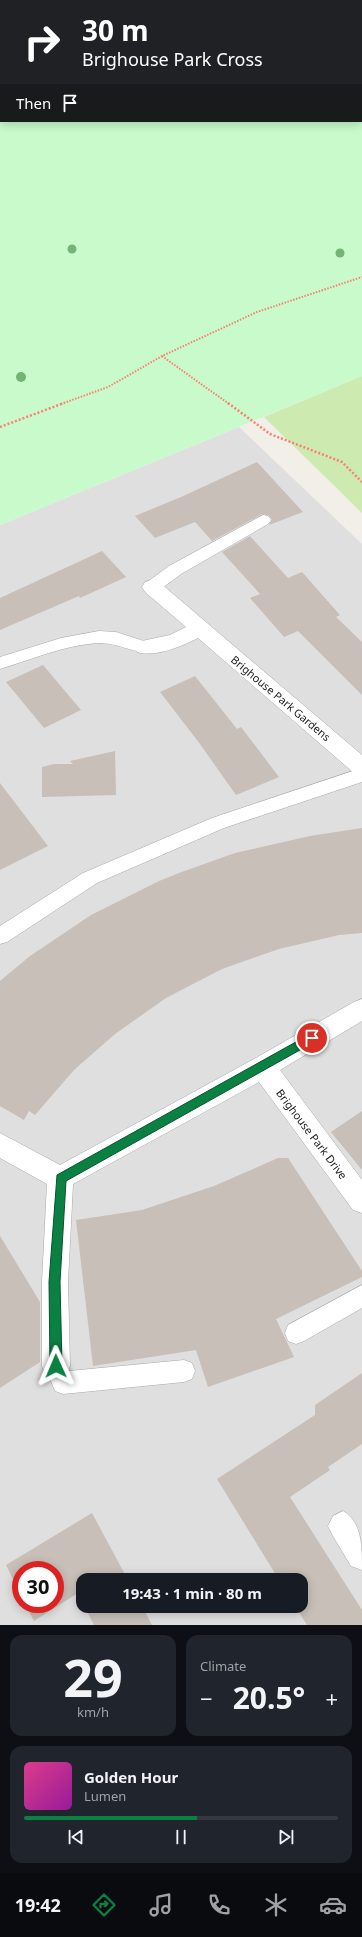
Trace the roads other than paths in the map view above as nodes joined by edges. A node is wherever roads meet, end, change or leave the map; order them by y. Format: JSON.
{"nodes":[{"id":1,"x":264,"y":520,"type":"dead end"},
{"id":2,"x":152,"y":587,"type":"joint"},
{"id":3,"x":199,"y":629,"type":"junction"},
{"id":4,"x":144,"y":647,"type":"joint"},
{"id":5,"x":0,"y":663,"type":"edge"},
{"id":6,"x":362,"y":767,"type":"edge"},
{"id":7,"x":362,"y":775,"type":"edge"},
{"id":8,"x":0,"y":936,"type":"edge"},
{"id":9,"x":362,"y":1009,"type":"edge"},
{"id":10,"x":262,"y":1067,"type":"junction"},
{"id":11,"x":0,"y":1146,"type":"edge"},
{"id":12,"x":60,"y":1178,"type":"junction"},
{"id":13,"x":362,"y":1201,"type":"edge"},
{"id":14,"x":362,"y":1296,"type":"edge"},
{"id":15,"x":296,"y":1333,"type":"dead end"},
{"id":16,"x":56,"y":1366,"type":"joint"},
{"id":17,"x":184,"y":1371,"type":"dead end"},
{"id":18,"x":343,"y":1526,"type":"dead end"},
{"id":19,"x":362,"y":1554,"type":"edge"}],
"edges":[{"from":1,"to":2,"type":"lane"},
{"from":2,"to":3,"type":"street","name":"Brighouse Park Gardens"},
{"from":3,"to":4,"type":"street"},
{"from":3,"to":6,"type":"street","name":"Brighouse Park Gardens"},
{"from":4,"to":5,"type":"lane"},
{"from":7,"to":8,"type":"lane"},
{"from":9,"to":10,"type":"street"},
{"from":10,"to":12,"type":"street"},
{"from":10,"to":13,"type":"street","name":"Brighouse Park Drive"},
{"from":11,"to":12,"type":"street"},
{"from":12,"to":16,"type":"street"},
{"from":14,"to":15,"type":"lane"},
{"from":16,"to":17,"type":"lane"},
{"from":18,"to":19,"type":"street"}]}
